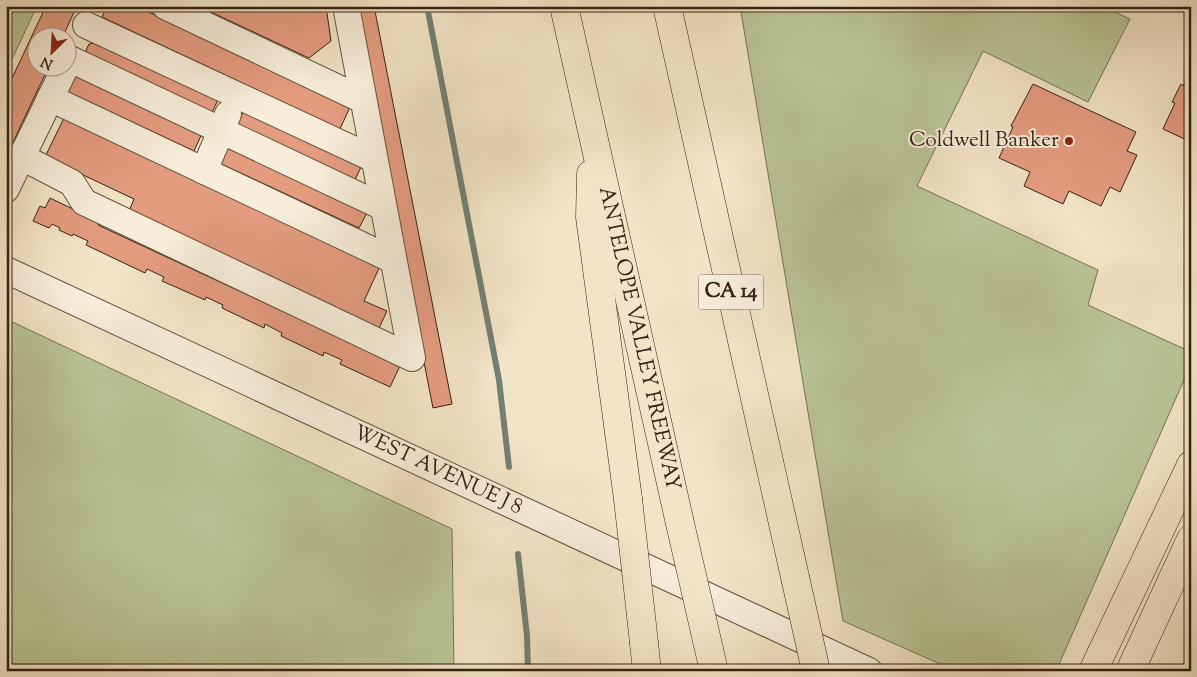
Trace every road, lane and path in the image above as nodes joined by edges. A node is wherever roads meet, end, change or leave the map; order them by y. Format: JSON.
{"nodes":[{"id":1,"x":165,"y":6,"type":"edge"},
{"id":2,"x":346,"y":6,"type":"edge"},
{"id":3,"x":564,"y":6,"type":"edge"},
{"id":4,"x":667,"y":6,"type":"edge"},
{"id":5,"x":91,"y":16,"type":"edge"},
{"id":6,"x":78,"y":43,"type":"edge"},
{"id":7,"x":78,"y":67,"type":"edge"},
{"id":8,"x":60,"y":78,"type":"edge"},
{"id":9,"x":237,"y":95,"type":"junction"},
{"id":10,"x":50,"y":98,"type":"junction"},
{"id":11,"x":363,"y":100,"type":"junction"},
{"id":12,"x":222,"y":130,"type":"junction"},
{"id":13,"x":592,"y":132,"type":"junction"},
{"id":14,"x":22,"y":157,"type":"junction"},
{"id":15,"x":374,"y":159,"type":"junction"},
{"id":16,"x":204,"y":171,"type":"junction"},
{"id":17,"x":6,"y":189,"type":"edge"},
{"id":18,"x":383,"y":206,"type":"junction"},
{"id":19,"x":393,"y":260,"type":"junction"},
{"id":20,"x":6,"y":270,"type":"edge"},
{"id":21,"x":1191,"y":465,"type":"edge"},
{"id":22,"x":1191,"y":539,"type":"edge"},
{"id":23,"x":647,"y":671,"type":"edge"},
{"id":24,"x":714,"y":671,"type":"edge"},
{"id":25,"x":816,"y":671,"type":"edge"},
{"id":26,"x":869,"y":671,"type":"edge"},
{"id":27,"x":1093,"y":671,"type":"edge"},
{"id":28,"x":1130,"y":671,"type":"edge"}],
"edges":[{"from":1,"to":11,"type":"street"},
{"from":2,"to":11,"type":"street"},
{"from":3,"to":13,"type":"main road","name":"ANTELOPE VALLEY FREEWAY"},
{"from":4,"to":25,"type":"main road","number":"CA 14","bridge":true},
{"from":5,"to":6,"type":"street"},
{"from":5,"to":9,"type":"street"},
{"from":7,"to":12,"type":"street"},
{"from":8,"to":10,"type":"street"},
{"from":9,"to":12,"type":"street"},
{"from":9,"to":15,"type":"street"},
{"from":10,"to":14,"type":"street"},
{"from":10,"to":16,"type":"street"},
{"from":11,"to":15,"type":"street"},
{"from":12,"to":16,"type":"street"},
{"from":12,"to":18,"type":"street"},
{"from":13,"to":23,"type":"main road","bridge":true},
{"from":13,"to":24,"type":"main road","name":"ANTELOPE VALLEY FREEWAY","bridge":true},
{"from":14,"to":17,"type":"street"},
{"from":14,"to":19,"type":"street"},
{"from":15,"to":18,"type":"street"},
{"from":16,"to":19,"type":"street"},
{"from":18,"to":19,"type":"street"},
{"from":20,"to":26,"type":"street","name":"WEST AVENUE J 8"},
{"from":21,"to":27,"type":"main road"},
{"from":22,"to":28,"type":"main road"}]}
